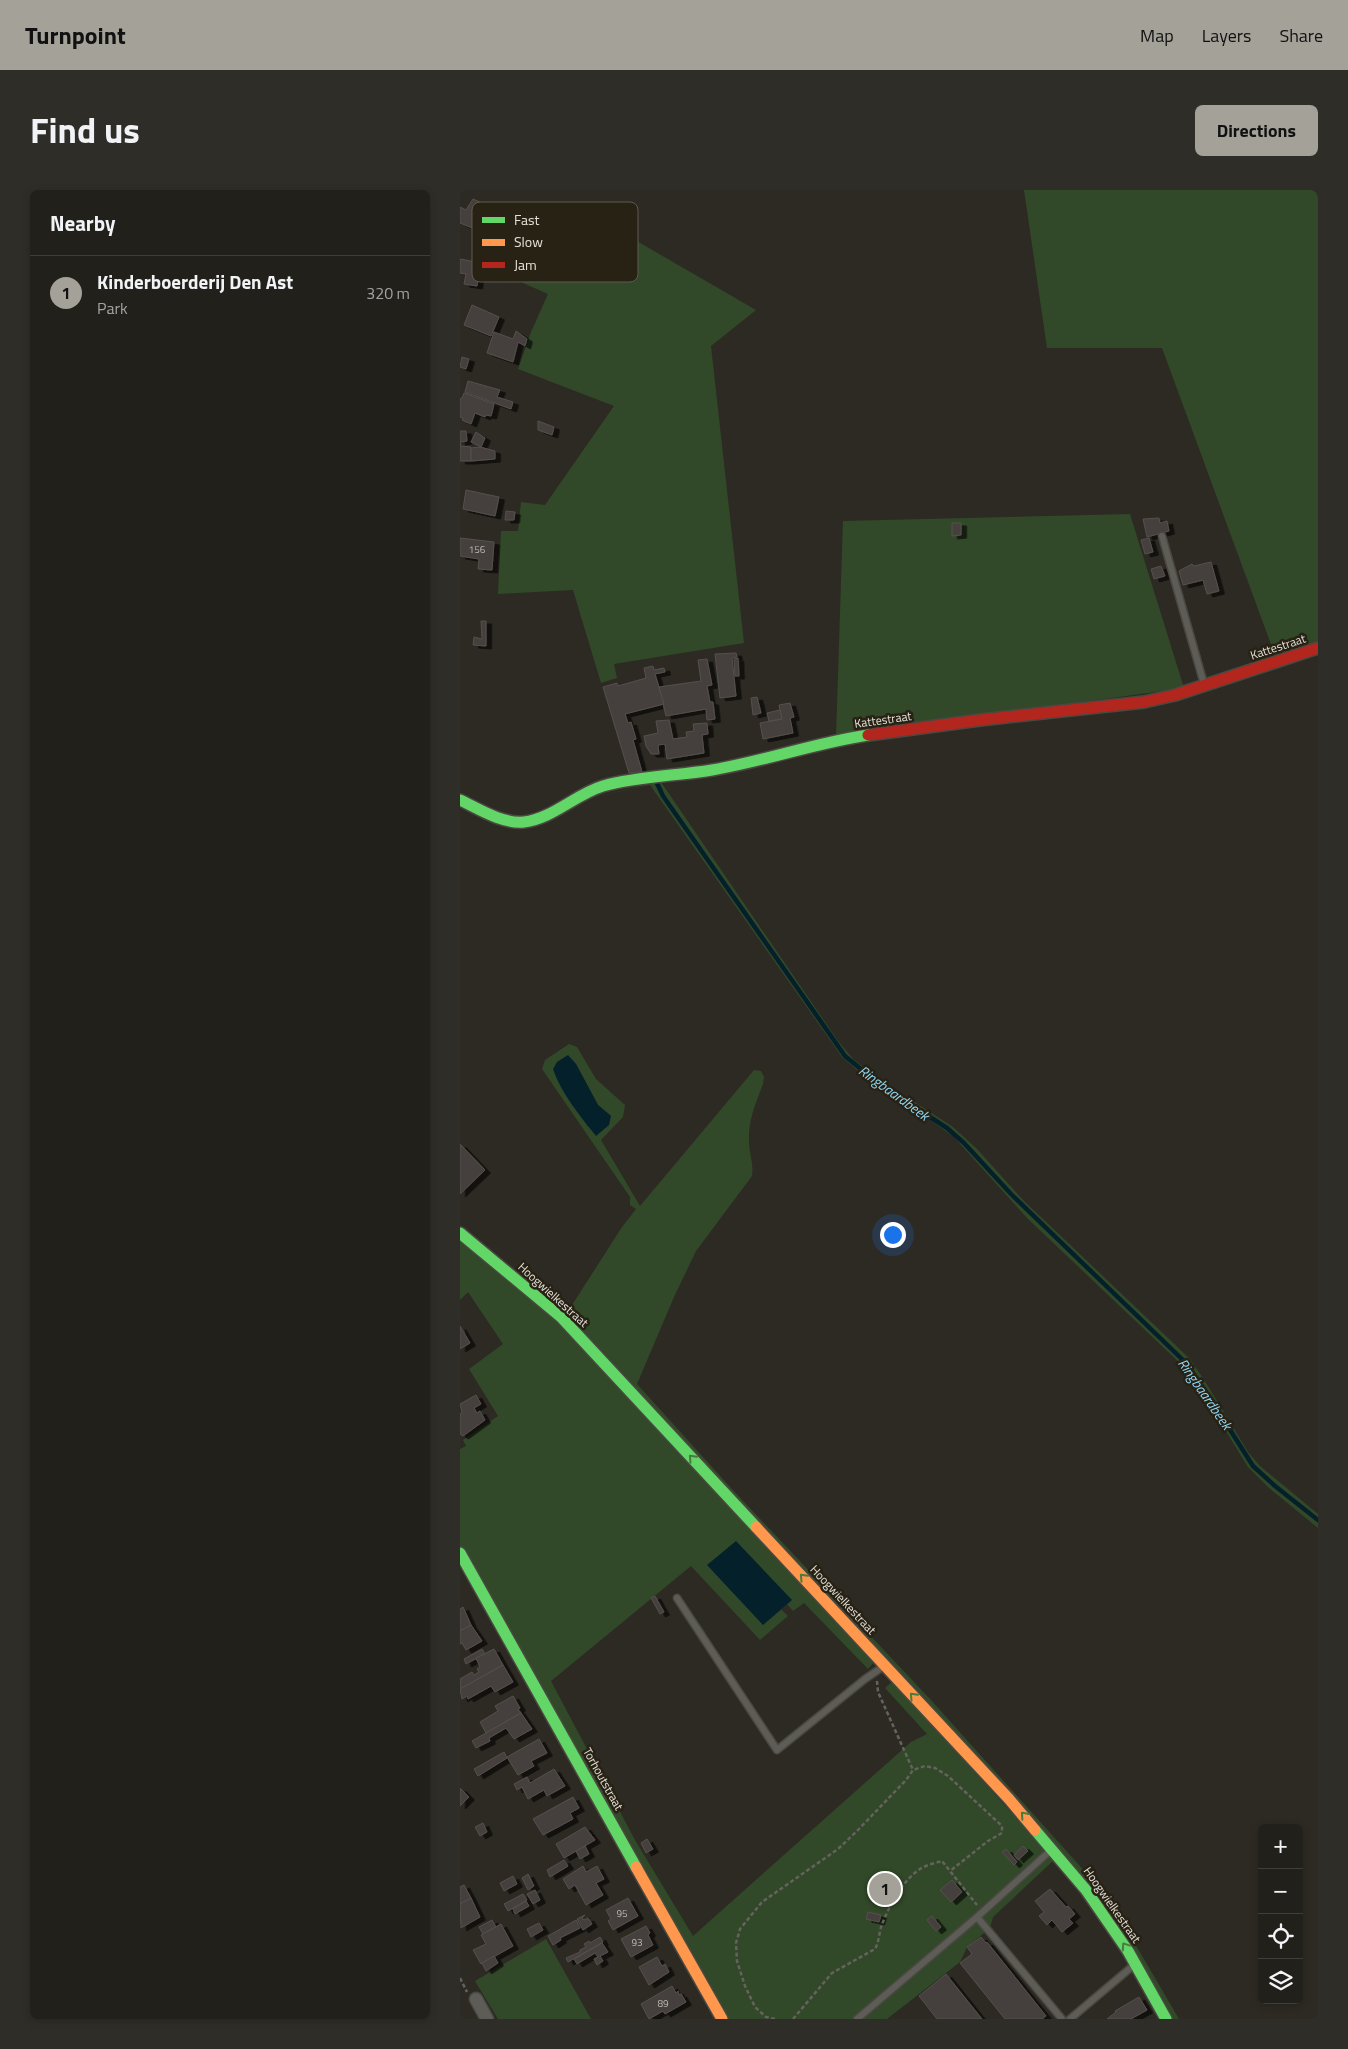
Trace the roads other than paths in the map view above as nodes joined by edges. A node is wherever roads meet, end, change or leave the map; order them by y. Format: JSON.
{"nodes":[{"id":1,"x":1162,"y":536,"type":"dead end"},
{"id":2,"x":1318,"y":648,"type":"edge"},
{"id":3,"x":1204,"y":685,"type":"junction"},
{"id":4,"x":460,"y":800,"type":"edge"},
{"id":5,"x":460,"y":1234,"type":"edge"},
{"id":6,"x":460,"y":1553,"type":"edge"},
{"id":7,"x":677,"y":1598,"type":"dead end"},
{"id":8,"x":880,"y":1668,"type":"junction"},
{"id":9,"x":1053,"y":1849,"type":"junction"},
{"id":10,"x":977,"y":1917,"type":"junction"},
{"id":11,"x":1135,"y":1964,"type":"junction"},
{"id":12,"x":476,"y":2000,"type":"dead end"},
{"id":13,"x":487,"y":2019,"type":"edge"},
{"id":14,"x":722,"y":2019,"type":"edge"},
{"id":15,"x":857,"y":2019,"type":"edge"},
{"id":16,"x":1062,"y":2019,"type":"edge"},
{"id":17,"x":1070,"y":2019,"type":"edge"},
{"id":18,"x":1166,"y":2019,"type":"edge"}],
"edges":[{"from":1,"to":3,"type":"lane"},
{"from":2,"to":3,"type":"street","name":"Kattestraat"},
{"from":3,"to":4,"type":"street","name":"Kattestraat"},
{"from":8,"to":5,"type":"street","name":"Hoogwielkestraat","one_way":true},
{"from":6,"to":14,"type":"street","name":"Torhoutstraat"},
{"from":7,"to":8,"type":"lane"},
{"from":9,"to":8,"type":"street","name":"Hoogwielkestraat","one_way":true},
{"from":9,"to":10,"type":"lane"},
{"from":11,"to":9,"type":"street","name":"Hoogwielkestraat","one_way":true},
{"from":10,"to":15,"type":"lane"},
{"from":10,"to":16,"type":"lane"},
{"from":11,"to":17,"type":"lane"},
{"from":11,"to":18,"type":"street","name":"Hoogwielkestraat"},
{"from":12,"to":13,"type":"street"}]}
